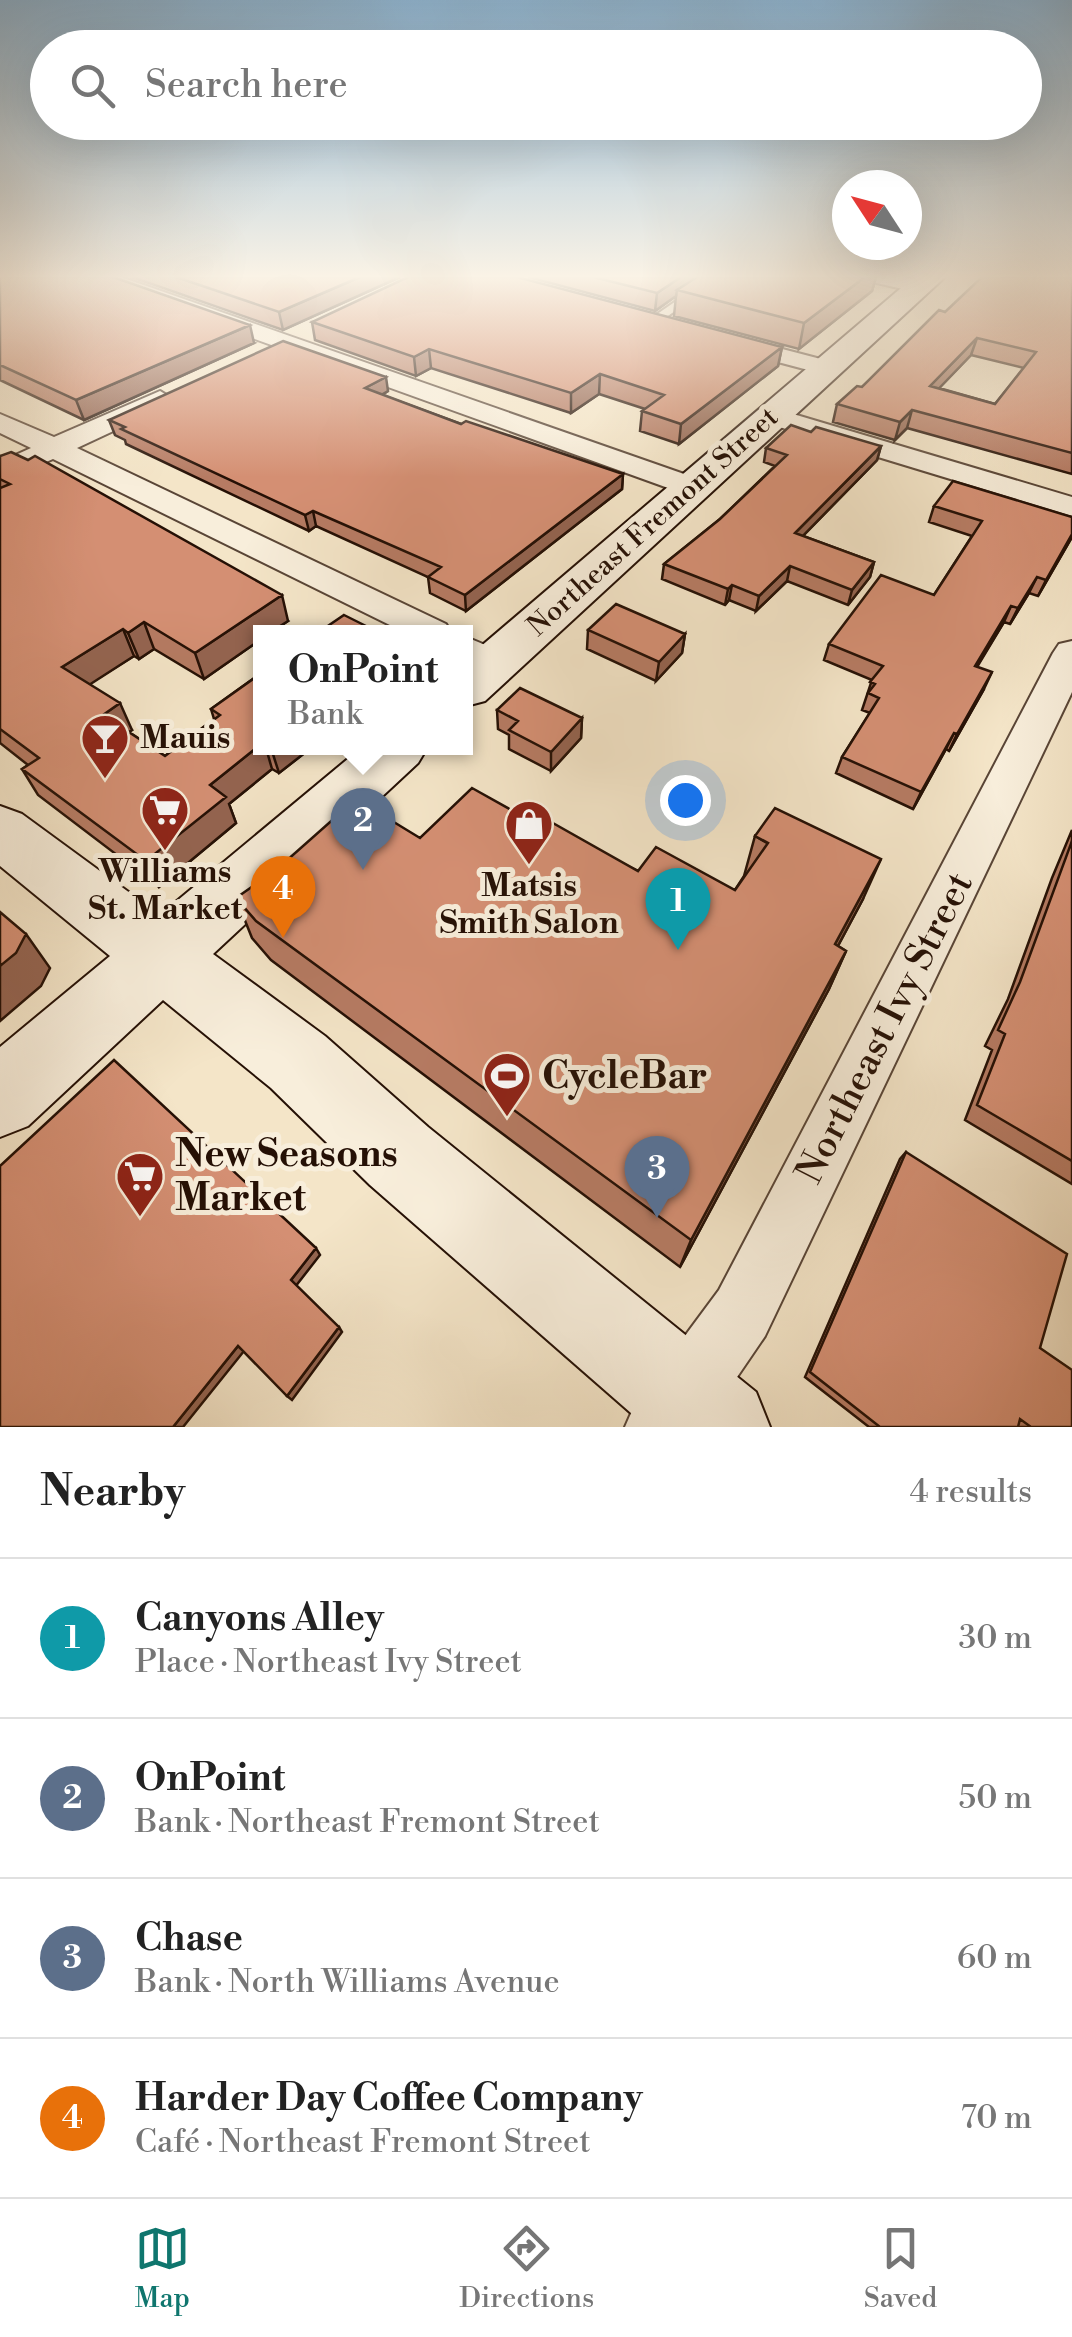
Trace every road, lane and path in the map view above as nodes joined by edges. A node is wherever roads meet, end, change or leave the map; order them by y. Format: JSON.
{"nodes":[{"id":1,"x":282,"y":344,"type":"edge"},
{"id":2,"x":290,"y":344,"type":"edge"},
{"id":3,"x":737,"y":344,"type":"edge"},
{"id":4,"x":855,"y":344,"type":"edge"},
{"id":5,"x":251,"y":358,"type":"edge"},
{"id":6,"x":827,"y":368,"type":"junction"},
{"id":7,"x":184,"y":388,"type":"edge"},
{"id":8,"x":773,"y":416,"type":"junction"},
{"id":9,"x":0,"y":422,"type":"edge"},
{"id":10,"x":54,"y":448,"type":"junction"},
{"id":11,"x":0,"y":473,"type":"edge"},
{"id":12,"x":693,"y":486,"type":"junction"},
{"id":13,"x":1072,"y":507,"type":"edge"},
{"id":14,"x":418,"y":625,"type":"edge"},
{"id":15,"x":1072,"y":653,"type":"edge"},
{"id":16,"x":475,"y":666,"type":"edge"},
{"id":17,"x":390,"y":755,"type":"edge"},
{"id":18,"x":0,"y":831,"type":"edge"},
{"id":19,"x":162,"y":954,"type":"junction"},
{"id":20,"x":0,"y":1098,"type":"edge"},
{"id":21,"x":689,"y":1416,"type":"edge"}],
"edges":[{"from":1,"to":5,"type":"street"},
{"from":2,"to":12,"type":"street"},
{"from":3,"to":6,"type":"street"},
{"from":4,"to":6,"type":"main road","name":"Northeast Fremont Street"},
{"from":6,"to":8,"type":"main road","name":"Northeast Fremont Street"},
{"from":7,"to":10,"type":"street"},
{"from":8,"to":12,"type":"main road","name":"Northeast Fremont Street"},
{"from":8,"to":13,"type":"street"},
{"from":9,"to":10,"type":"street"},
{"from":10,"to":11,"type":"street"},
{"from":10,"to":14,"type":"street"},
{"from":12,"to":16,"type":"main road","name":"Northeast Fremont Street"},
{"from":15,"to":21,"type":"street","name":"Northeast Ivy Street"},
{"from":17,"to":19,"type":"main road"},
{"from":18,"to":19,"type":"main road"},
{"from":19,"to":20,"type":"main road"},
{"from":19,"to":21,"type":"main road"}]}
